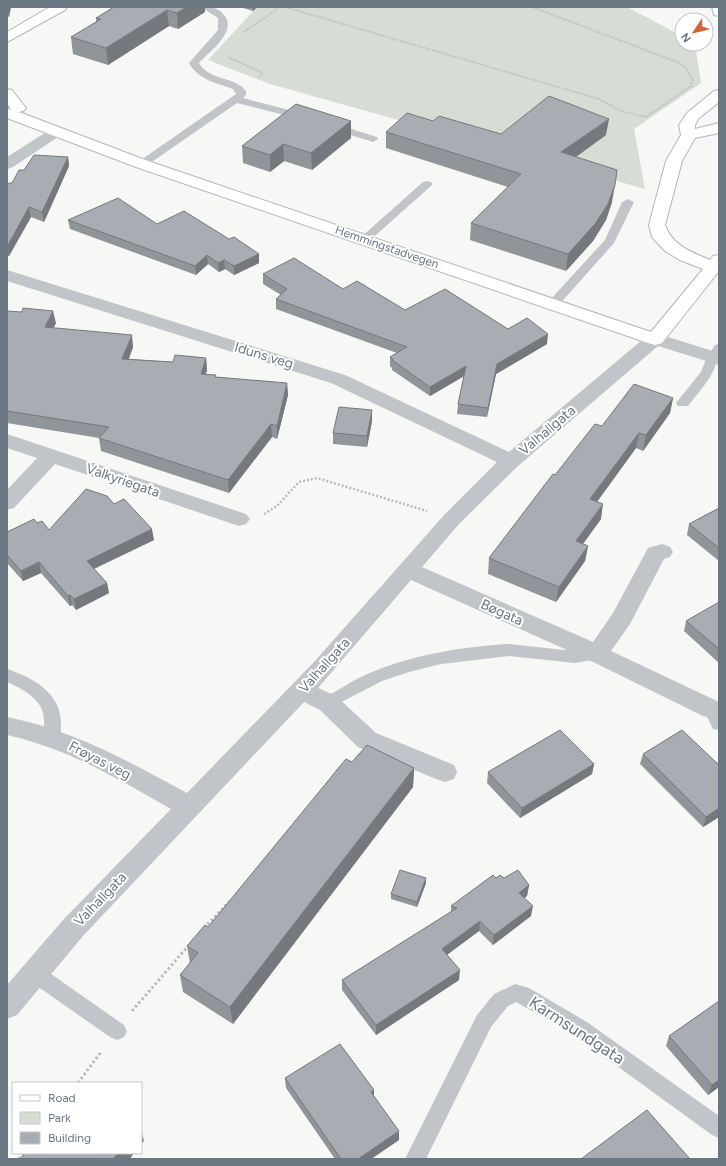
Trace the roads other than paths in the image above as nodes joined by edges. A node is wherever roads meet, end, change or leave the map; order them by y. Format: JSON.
{"nodes":[{"id":1,"x":40,"y":7,"type":"edge"},
{"id":2,"x":60,"y":7,"type":"edge"},
{"id":3,"x":206,"y":7,"type":"edge"},
{"id":4,"x":719,"y":7,"type":"edge"},
{"id":5,"x":719,"y":12,"type":"edge"},
{"id":6,"x":7,"y":26,"type":"edge"},
{"id":7,"x":7,"y":38,"type":"edge"},
{"id":8,"x":7,"y":93,"type":"edge"},
{"id":9,"x":719,"y":94,"type":"edge"},
{"id":10,"x":235,"y":99,"type":"junction"},
{"id":11,"x":10,"y":108,"type":"edge"},
{"id":12,"x":719,"y":113,"type":"edge"},
{"id":13,"x":692,"y":116,"type":"junction"},
{"id":14,"x":719,"y":128,"type":"edge"},
{"id":15,"x":56,"y":132,"type":"junction"},
{"id":16,"x":689,"y":135,"type":"junction"},
{"id":17,"x":373,"y":139,"type":"dead end"},
{"id":18,"x":7,"y":164,"type":"edge"},
{"id":19,"x":142,"y":164,"type":"junction"},
{"id":20,"x":427,"y":184,"type":"dead end"},
{"id":21,"x":628,"y":202,"type":"dead end"},
{"id":22,"x":364,"y":240,"type":"junction"},
{"id":23,"x":716,"y":264,"type":"edge"},
{"id":24,"x":7,"y":275,"type":"edge"},
{"id":25,"x":553,"y":304,"type":"junction"},
{"id":26,"x":655,"y":339,"type":"junction"},
{"id":27,"x":717,"y":355,"type":"edge"},
{"id":28,"x":683,"y":403,"type":"dead end"},
{"id":29,"x":7,"y":441,"type":"edge"},
{"id":30,"x":52,"y":456,"type":"junction"},
{"id":31,"x":511,"y":461,"type":"junction"},
{"id":32,"x":7,"y":503,"type":"edge"},
{"id":33,"x":239,"y":519,"type":"road end"},
{"id":34,"x":662,"y":552,"type":"dead end"},
{"id":35,"x":408,"y":570,"type":"junction"},
{"id":36,"x":597,"y":654,"type":"junction"},
{"id":37,"x":7,"y":674,"type":"edge"},
{"id":38,"x":301,"y":690,"type":"junction"},
{"id":39,"x":328,"y":704,"type":"junction"},
{"id":40,"x":716,"y":715,"type":"edge"},
{"id":41,"x":7,"y":726,"type":"edge"},
{"id":42,"x":52,"y":737,"type":"junction"},
{"id":43,"x":445,"y":772,"type":"dead end"},
{"id":44,"x":189,"y":806,"type":"junction"},
{"id":45,"x":34,"y":973,"type":"junction"},
{"id":46,"x":7,"y":1006,"type":"edge"},
{"id":47,"x":117,"y":1031,"type":"road end"},
{"id":48,"x":719,"y":1128,"type":"edge"},
{"id":49,"x":415,"y":1159,"type":"edge"}],
"edges":[{"from":1,"to":6,"type":"main road"},
{"from":2,"to":7,"type":"main road"},
{"from":3,"to":10,"type":"lane"},
{"from":4,"to":5,"type":"main road"},
{"from":8,"to":11,"type":"main road"},
{"from":9,"to":13,"type":"main road"},
{"from":10,"to":17,"type":"lane"},
{"from":10,"to":19,"type":"lane"},
{"from":11,"to":15,"type":"main road","name":"Hemmingstadvegen"},
{"from":12,"to":13,"type":"main road"},
{"from":13,"to":16,"type":"main road"},
{"from":14,"to":16,"type":"main road"},
{"from":15,"to":18,"type":"street"},
{"from":15,"to":19,"type":"main road","name":"Hemmingstadvegen"},
{"from":16,"to":23,"type":"main road"},
{"from":19,"to":22,"type":"main road","name":"Hemmingstadvegen"},
{"from":20,"to":22,"type":"lane"},
{"from":21,"to":25,"type":"lane"},
{"from":22,"to":25,"type":"main road","name":"Hemmingstadvegen"},
{"from":23,"to":26,"type":"main road"},
{"from":24,"to":31,"type":"street","name":"Iduns veg"},
{"from":25,"to":26,"type":"main road","name":"Hemmingstadvegen"},
{"from":26,"to":27,"type":"street","name":"Hemmingstadvegen"},
{"from":26,"to":31,"type":"street","name":"Valhallgata"},
{"from":27,"to":28,"type":"lane"},
{"from":29,"to":30,"type":"street","name":"Valkyriegata"},
{"from":30,"to":32,"type":"street"},
{"from":30,"to":33,"type":"street","name":"Valkyriegata"},
{"from":31,"to":35,"type":"street","name":"Valhallgata"},
{"from":34,"to":36,"type":"street"},
{"from":35,"to":36,"type":"street","name":"Bøgata"},
{"from":35,"to":38,"type":"street","name":"Valhallgata"},
{"from":36,"to":39,"type":"lane"},
{"from":36,"to":40,"type":"street","name":"Bøgata"},
{"from":37,"to":42,"type":"lane"},
{"from":38,"to":39,"type":"street"},
{"from":38,"to":44,"type":"street","name":"Valhallgata"},
{"from":39,"to":43,"type":"street"},
{"from":41,"to":42,"type":"street","name":"Frøyas veg"},
{"from":42,"to":44,"type":"street","name":"Frøyas veg"},
{"from":44,"to":45,"type":"street","name":"Valhallgata"},
{"from":45,"to":46,"type":"street","name":"Valhallgata"},
{"from":45,"to":47,"type":"lane"},
{"from":48,"to":49,"type":"lane","name":"Karmsundgata"}]}
